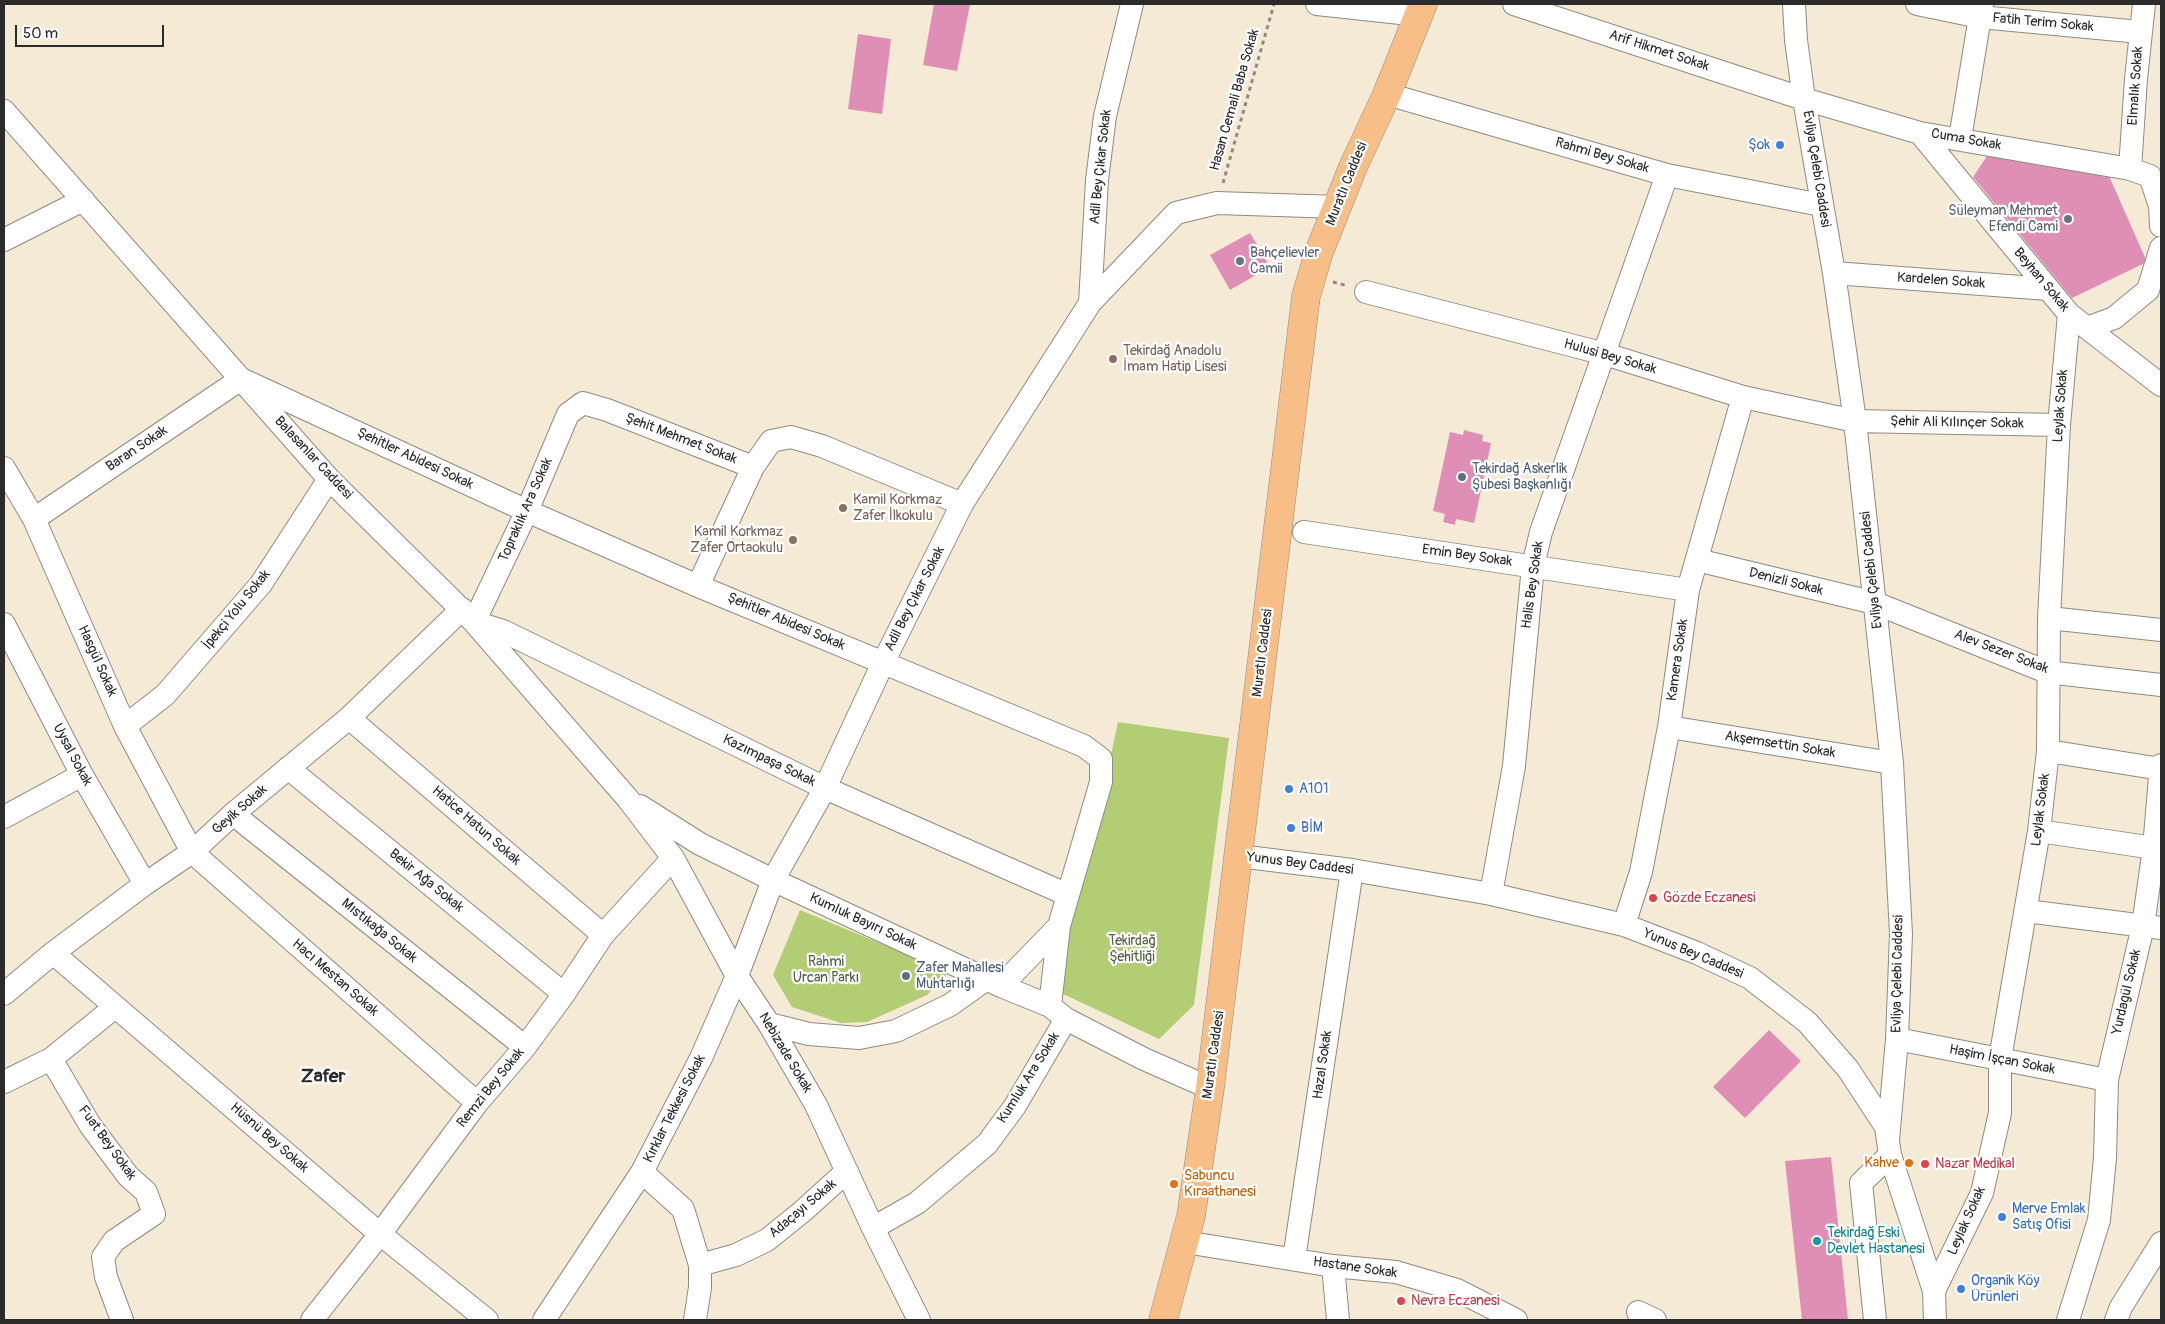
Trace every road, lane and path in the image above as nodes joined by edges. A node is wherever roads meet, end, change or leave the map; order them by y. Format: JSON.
{"nodes":[{"id":1,"x":1132,"y":4,"type":"edge"},
{"id":2,"x":1274,"y":4,"type":"edge"},
{"id":3,"x":1317,"y":4,"type":"edge"},
{"id":4,"x":1514,"y":4,"type":"edge"},
{"id":5,"x":1794,"y":4,"type":"edge"},
{"id":6,"x":1917,"y":4,"type":"edge"},
{"id":7,"x":2144,"y":4,"type":"edge"},
{"id":8,"x":1421,"y":10,"type":"edge"},
{"id":9,"x":1981,"y":10,"type":"edge"},
{"id":10,"x":2140,"y":32,"type":"junction"},
{"id":11,"x":1387,"y":94,"type":"junction"},
{"id":12,"x":1804,"y":99,"type":"junction"},
{"id":13,"x":4,"y":111,"type":"edge"},
{"id":14,"x":1920,"y":133,"type":"junction"},
{"id":15,"x":1960,"y":139,"type":"junction"},
{"id":16,"x":2130,"y":169,"type":"junction"},
{"id":17,"x":1667,"y":175,"type":"junction"},
{"id":18,"x":83,"y":200,"type":"junction"},
{"id":19,"x":1217,"y":203,"type":"junction"},
{"id":20,"x":1821,"y":204,"type":"junction"},
{"id":21,"x":1338,"y":207,"type":"junction"},
{"id":22,"x":2161,"y":226,"type":"edge"},
{"id":23,"x":4,"y":240,"type":"edge"},
{"id":24,"x":2161,"y":248,"type":"edge"},
{"id":25,"x":1834,"y":273,"type":"junction"},
{"id":26,"x":1311,"y":276,"type":"junction"},
{"id":27,"x":2048,"y":289,"type":"junction"},
{"id":28,"x":1366,"y":292,"type":"joint"},
{"id":29,"x":1090,"y":304,"type":"junction"},
{"id":30,"x":2069,"y":314,"type":"junction"},
{"id":31,"x":2087,"y":328,"type":"junction"},
{"id":32,"x":1605,"y":354,"type":"junction"},
{"id":33,"x":241,"y":379,"type":"junction"},
{"id":34,"x":2161,"y":385,"type":"edge"},
{"id":35,"x":1743,"y":397,"type":"junction"},
{"id":36,"x":583,"y":403,"type":"joint"},
{"id":37,"x":1855,"y":421,"type":"junction"},
{"id":38,"x":2059,"y":426,"type":"junction"},
{"id":39,"x":753,"y":467,"type":"junction"},
{"id":40,"x":4,"y":468,"type":"edge"},
{"id":41,"x":329,"y":479,"type":"junction"},
{"id":42,"x":962,"y":504,"type":"junction"},
{"id":43,"x":527,"y":510,"type":"junction"},
{"id":44,"x":34,"y":519,"type":"junction"},
{"id":45,"x":1304,"y":532,"type":"dead end"},
{"id":46,"x":1697,"y":560,"type":"junction"},
{"id":47,"x":1533,"y":566,"type":"junction"},
{"id":48,"x":698,"y":586,"type":"junction"},
{"id":49,"x":1688,"y":590,"type":"junction"},
{"id":50,"x":1875,"y":603,"type":"junction"},
{"id":51,"x":468,"y":616,"type":"junction"},
{"id":52,"x":2048,"y":618,"type":"junction"},
{"id":53,"x":4,"y":624,"type":"edge"},
{"id":54,"x":2161,"y":630,"type":"edge"},
{"id":55,"x":883,"y":663,"type":"junction"},
{"id":56,"x":2047,"y":672,"type":"junction"},
{"id":57,"x":2161,"y":686,"type":"edge"},
{"id":58,"x":349,"y":718,"type":"junction"},
{"id":59,"x":125,"y":726,"type":"junction"},
{"id":60,"x":1669,"y":726,"type":"junction"},
{"id":61,"x":2048,"y":751,"type":"junction"},
{"id":62,"x":1892,"y":764,"type":"junction"},
{"id":63,"x":288,"y":768,"type":"junction"},
{"id":64,"x":2161,"y":768,"type":"edge"},
{"id":65,"x":82,"y":775,"type":"junction"},
{"id":66,"x":825,"y":788,"type":"junction"},
{"id":67,"x":628,"y":799,"type":"junction"},
{"id":68,"x":233,"y":814,"type":"junction"},
{"id":69,"x":4,"y":817,"type":"edge"},
{"id":70,"x":2039,"y":831,"type":"junction"},
{"id":71,"x":2158,"y":849,"type":"edge"},
{"id":72,"x":192,"y":852,"type":"junction"},
{"id":73,"x":1240,"y":856,"type":"junction"},
{"id":74,"x":673,"y":858,"type":"junction"},
{"id":75,"x":1352,"y":870,"type":"junction"},
{"id":76,"x":773,"y":880,"type":"junction"},
{"id":77,"x":145,"y":884,"type":"junction"},
{"id":78,"x":1492,"y":894,"type":"junction"},
{"id":79,"x":1068,"y":895,"type":"junction"},
{"id":80,"x":2026,"y":911,"type":"junction"},
{"id":81,"x":1624,"y":925,"type":"junction"},
{"id":82,"x":1059,"y":926,"type":"junction"},
{"id":83,"x":2152,"y":927,"type":"edge"},
{"id":84,"x":603,"y":935,"type":"junction"},
{"id":85,"x":53,"y":953,"type":"junction"},
{"id":86,"x":737,"y":976,"type":"junction"},
{"id":87,"x":994,"y":982,"type":"junction"},
{"id":88,"x":4,"y":994,"type":"edge"},
{"id":89,"x":564,"y":994,"type":"junction"},
{"id":90,"x":115,"y":1007,"type":"junction"},
{"id":91,"x":1058,"y":1012,"type":"junction"},
{"id":92,"x":769,"y":1024,"type":"junction"},
{"id":93,"x":1897,"y":1039,"type":"junction"},
{"id":94,"x":525,"y":1047,"type":"junction"},
{"id":95,"x":51,"y":1058,"type":"junction"},
{"id":96,"x":2000,"y":1059,"type":"junction"},
{"id":97,"x":2108,"y":1080,"type":"junction"},
{"id":98,"x":4,"y":1082,"type":"edge"},
{"id":99,"x":1210,"y":1088,"type":"junction"},
{"id":100,"x":477,"y":1103,"type":"junction"},
{"id":101,"x":1889,"y":1148,"type":"junction"},
{"id":102,"x":847,"y":1171,"type":"junction"},
{"id":103,"x":642,"y":1172,"type":"junction"},
{"id":104,"x":873,"y":1228,"type":"junction"},
{"id":105,"x":380,"y":1234,"type":"junction"},
{"id":106,"x":1185,"y":1242,"type":"junction"},
{"id":107,"x":2161,"y":1243,"type":"edge"},
{"id":108,"x":1294,"y":1259,"type":"junction"},
{"id":109,"x":700,"y":1265,"type":"junction"},
{"id":110,"x":1334,"y":1266,"type":"junction"},
{"id":111,"x":1934,"y":1291,"type":"junction"},
{"id":112,"x":122,"y":1320,"type":"edge"},
{"id":113,"x":312,"y":1320,"type":"edge"},
{"id":114,"x":487,"y":1320,"type":"edge"},
{"id":115,"x":544,"y":1320,"type":"edge"},
{"id":116,"x":695,"y":1320,"type":"edge"},
{"id":117,"x":919,"y":1320,"type":"edge"},
{"id":118,"x":1163,"y":1320,"type":"edge"},
{"id":119,"x":1338,"y":1320,"type":"edge"},
{"id":120,"x":1516,"y":1320,"type":"edge"},
{"id":121,"x":1875,"y":1320,"type":"edge"},
{"id":122,"x":1934,"y":1320,"type":"edge"},
{"id":123,"x":2068,"y":1320,"type":"edge"},
{"id":124,"x":2116,"y":1320,"type":"edge"}],
"edges":[{"from":1,"to":29,"type":"street","name":"Adil Bey Çıkar Sokak"},
{"from":2,"to":19,"type":"path","name":"Hasan Cemali Baba Sokak"},
{"from":3,"to":8,"type":"street"},
{"from":4,"to":12,"type":"street","name":"Arif Hikmet Sokak"},
{"from":5,"to":12,"type":"street","name":"Evliya Çelebi Caddesi"},
{"from":6,"to":9,"type":"street","name":"Fatih Terim Sokak"},
{"from":7,"to":10,"type":"street","name":"Elmalık Sokak"},
{"from":8,"to":11,"type":"main road","name":"Muratlı Caddesi"},
{"from":9,"to":10,"type":"street","name":"Fatih Terim Sokak"},
{"from":9,"to":15,"type":"street"},
{"from":10,"to":16,"type":"street","name":"Elmalık Sokak"},
{"from":11,"to":17,"type":"street","name":"Rahmi Bey Sokak"},
{"from":11,"to":21,"type":"main road","name":"Muratlı Caddesi"},
{"from":12,"to":14,"type":"street","name":"Cuma Sokak"},
{"from":12,"to":20,"type":"street","name":"Evliya Çelebi Caddesi"},
{"from":13,"to":18,"type":"street","name":"Balasanlar Caddesi"},
{"from":14,"to":15,"type":"street","name":"Cuma Sokak"},
{"from":14,"to":27,"type":"street","name":"Beyhan Sokak"},
{"from":15,"to":16,"type":"street","name":"Cuma Sokak"},
{"from":16,"to":22,"type":"street","name":"Cuma Sokak"},
{"from":17,"to":20,"type":"street","name":"Rahmi Bey Sokak"},
{"from":17,"to":32,"type":"street","name":"Halis Bey Sokak"},
{"from":18,"to":23,"type":"street"},
{"from":18,"to":33,"type":"street","name":"Balasanlar Caddesi"},
{"from":19,"to":21,"type":"street","name":"Adil Bey Çıkar Sokak"},
{"from":19,"to":29,"type":"street","name":"Adil Bey Çıkar Sokak"},
{"from":20,"to":25,"type":"street","name":"Evliya Çelebi Caddesi"},
{"from":21,"to":26,"type":"main road","name":"Muratlı Caddesi"},
{"from":24,"to":31,"type":"street"},
{"from":25,"to":27,"type":"street","name":"Kardelen Sokak"},
{"from":25,"to":37,"type":"street","name":"Evliya Çelebi Caddesi"},
{"from":26,"to":28,"type":"path"},
{"from":26,"to":73,"type":"main road","name":"Muratlı Caddesi"},
{"from":27,"to":30,"type":"street","name":"Beyhan Sokak"},
{"from":28,"to":32,"type":"street","name":"Hulusi Bey Sokak"},
{"from":29,"to":42,"type":"street","name":"Adil Bey Çıkar Sokak"},
{"from":30,"to":31,"type":"street","name":"Beyhan Sokak"},
{"from":30,"to":38,"type":"street","name":"Leylak Sokak"},
{"from":31,"to":34,"type":"street","name":"Beyhan Sokak"},
{"from":32,"to":35,"type":"street","name":"Hulusi Bey Sokak"},
{"from":32,"to":47,"type":"street","name":"Halis Bey Sokak"},
{"from":33,"to":41,"type":"street","name":"Balasanlar Caddesi"},
{"from":33,"to":43,"type":"street","name":"Şehitler Abidesi Sokak"},
{"from":33,"to":44,"type":"street","name":"Baran Sokak"},
{"from":35,"to":37,"type":"street","name":"Hulusi Bey Sokak"},
{"from":35,"to":46,"type":"street","name":"Kamera Sokak"},
{"from":36,"to":39,"type":"street","name":"Şehit Mehmet Sokak"},
{"from":36,"to":43,"type":"street","name":"Topraklık Ara Sokak"},
{"from":37,"to":38,"type":"street","name":"Şehir Ali Kılınçer Sokak"},
{"from":37,"to":50,"type":"street","name":"Evliya Çelebi Caddesi"},
{"from":38,"to":52,"type":"street","name":"Leylak Sokak"},
{"from":39,"to":42,"type":"street","name":"Şehit Mehmet Sokak"},
{"from":39,"to":48,"type":"street"},
{"from":40,"to":44,"type":"street","name":"Hasgül Sokak"},
{"from":41,"to":51,"type":"street","name":"Balasanlar Caddesi"},
{"from":41,"to":59,"type":"street","name":"İpekçi Yolu Sokak"},
{"from":42,"to":55,"type":"street","name":"Adil Bey Çıkar Sokak"},
{"from":43,"to":48,"type":"street","name":"Şehitler Abidesi Sokak"},
{"from":43,"to":51,"type":"street","name":"Topraklık Ara Sokak"},
{"from":44,"to":59,"type":"street","name":"Hasgül Sokak"},
{"from":45,"to":47,"type":"street","name":"Emin Bey Sokak"},
{"from":46,"to":49,"type":"street","name":"Kamera Sokak"},
{"from":46,"to":50,"type":"street","name":"Denizli Sokak"},
{"from":47,"to":49,"type":"street","name":"Emin Bey Sokak"},
{"from":47,"to":78,"type":"street","name":"Halis Bey Sokak"},
{"from":48,"to":55,"type":"street","name":"Şehitler Abidesi Sokak"},
{"from":49,"to":60,"type":"street","name":"Kamera Sokak"},
{"from":50,"to":56,"type":"street","name":"Alev Sezer Sokak"},
{"from":50,"to":62,"type":"street","name":"Evliya Çelebi Caddesi"},
{"from":51,"to":58,"type":"street","name":"Geyik Sokak"},
{"from":51,"to":66,"type":"street","name":"Kazımpaşa Sokak"},
{"from":51,"to":67,"type":"street","name":"Balasanlar Caddesi"},
{"from":52,"to":54,"type":"street"},
{"from":52,"to":56,"type":"street","name":"Leylak Sokak"},
{"from":53,"to":65,"type":"street","name":"Uysal Sokak"},
{"from":55,"to":66,"type":"street","name":"Adil Bey Çıkar Sokak"},
{"from":55,"to":79,"type":"street","name":"Şehitler Abidesi Sokak"},
{"from":56,"to":57,"type":"street","name":"Alev Sezer Sokak"},
{"from":56,"to":61,"type":"street","name":"Leylak Sokak"},
{"from":58,"to":63,"type":"street","name":"Geyik Sokak"},
{"from":58,"to":84,"type":"street","name":"Hatice Hatun Sokak"},
{"from":59,"to":72,"type":"street","name":"Hasgül Sokak"},
{"from":60,"to":62,"type":"street","name":"Akşemsettin Sokak"},
{"from":60,"to":81,"type":"street","name":"Kamera Sokak"},
{"from":61,"to":64,"type":"street"},
{"from":61,"to":70,"type":"street","name":"Leylak Sokak"},
{"from":62,"to":93,"type":"street","name":"Evliya Çelebi Caddesi"},
{"from":63,"to":68,"type":"street","name":"Geyik Sokak"},
{"from":63,"to":89,"type":"street","name":"Bekir Ağa Sokak"},
{"from":64,"to":71,"type":"street","name":"Yurdagül Sokak"},
{"from":65,"to":69,"type":"street"},
{"from":65,"to":77,"type":"street","name":"Uysal Sokak"},
{"from":66,"to":76,"type":"street","name":"Adil Bey Çıkar Sokak"},
{"from":66,"to":79,"type":"street","name":"Kazımpaşa Sokak"},
{"from":67,"to":74,"type":"street","name":"Nebizade Sokak"},
{"from":67,"to":76,"type":"street","name":"Kumluk Bayırı Sokak"},
{"from":68,"to":72,"type":"street","name":"Geyik Sokak"},
{"from":68,"to":94,"type":"street","name":"Mıstıkağa Sokak"},
{"from":70,"to":71,"type":"street"},
{"from":70,"to":80,"type":"street","name":"Leylak Sokak"},
{"from":71,"to":83,"type":"street","name":"Yurdagül Sokak"},
{"from":72,"to":77,"type":"street","name":"Geyik Sokak"},
{"from":72,"to":100,"type":"street","name":"Hacı Mestan Sokak"},
{"from":73,"to":75,"type":"street","name":"Yunus Bey Caddesi"},
{"from":73,"to":99,"type":"main road","name":"Muratlı Caddesi"},
{"from":74,"to":84,"type":"street","name":"Remzi Bey Sokak"},
{"from":74,"to":86,"type":"street","name":"Nebizade Sokak"},
{"from":75,"to":78,"type":"street","name":"Yunus Bey Caddesi"},
{"from":75,"to":108,"type":"street","name":"Hazal Sokak"},
{"from":76,"to":86,"type":"street","name":"Kırklar Tekkesi Sokak"},
{"from":76,"to":87,"type":"street","name":"Kumluk Bayırı Sokak"},
{"from":77,"to":85,"type":"street","name":"Geyik Sokak"},
{"from":78,"to":81,"type":"street","name":"Yunus Bey Caddesi"},
{"from":79,"to":82,"type":"street","name":"Şehitler Abidesi Sokak"},
{"from":80,"to":83,"type":"street"},
{"from":80,"to":96,"type":"street","name":"Leylak Sokak"},
{"from":81,"to":101,"type":"street","name":"Yunus Bey Caddesi"},
{"from":82,"to":87,"type":"street"},
{"from":82,"to":91,"type":"street","name":"Şehitler Abidesi Sokak"},
{"from":83,"to":97,"type":"street","name":"Yurdagül Sokak"},
{"from":84,"to":89,"type":"street","name":"Remzi Bey Sokak"},
{"from":85,"to":88,"type":"street","name":"Geyik Sokak"},
{"from":85,"to":90,"type":"street","name":"Hüsnü Bey Sokak"},
{"from":86,"to":92,"type":"street","name":"Nebizade Sokak"},
{"from":86,"to":103,"type":"street","name":"Kırklar Tekkesi Sokak"},
{"from":87,"to":91,"type":"street","name":"Kumluk Bayırı Sokak"},
{"from":87,"to":92,"type":"street"},
{"from":89,"to":94,"type":"street","name":"Remzi Bey Sokak"},
{"from":90,"to":95,"type":"street"},
{"from":90,"to":105,"type":"street","name":"Hüsnü Bey Sokak"},
{"from":91,"to":99,"type":"street","name":"Kumluk Bayırı Sokak"},
{"from":91,"to":104,"type":"street","name":"Kumluk Ara Sokak"},
{"from":92,"to":102,"type":"street","name":"Nebizade Sokak"},
{"from":93,"to":96,"type":"street","name":"Haşim İşçan Sokak"},
{"from":93,"to":101,"type":"street","name":"Evliya Çelebi Caddesi"},
{"from":94,"to":100,"type":"street","name":"Remzi Bey Sokak"},
{"from":95,"to":98,"type":"street"},
{"from":95,"to":112,"type":"street","name":"Fuat Bey Sokak"},
{"from":96,"to":97,"type":"street","name":"Haşim İşçan Sokak"},
{"from":96,"to":111,"type":"street","name":"Leylak Sokak"},
{"from":97,"to":123,"type":"street","name":"Yurdagül Sokak"},
{"from":99,"to":106,"type":"main road","name":"Muratlı Caddesi"},
{"from":100,"to":105,"type":"street","name":"Remzi Bey Sokak"},
{"from":101,"to":111,"type":"street","name":"Yunus Bey Caddesi"},
{"from":101,"to":121,"type":"street"},
{"from":102,"to":104,"type":"street","name":"Nebizade Sokak"},
{"from":102,"to":109,"type":"street","name":"Adaçayı Sokak"},
{"from":103,"to":109,"type":"street"},
{"from":103,"to":115,"type":"street","name":"Kırklar Tekkesi Sokak"},
{"from":104,"to":117,"type":"street","name":"Nebizade Sokak"},
{"from":105,"to":113,"type":"street","name":"Remzi Bey Sokak"},
{"from":105,"to":114,"type":"street","name":"Hüsnü Bey Sokak"},
{"from":106,"to":108,"type":"street","name":"Hastane Sokak"},
{"from":106,"to":118,"type":"main road","name":"Muratlı Caddesi"},
{"from":107,"to":124,"type":"street"},
{"from":108,"to":110,"type":"street","name":"Hastane Sokak"},
{"from":109,"to":116,"type":"street"},
{"from":110,"to":119,"type":"street"},
{"from":110,"to":120,"type":"street","name":"Hastane Sokak"},
{"from":111,"to":122,"type":"street","name":"Yunus Bey Caddesi"}]}
